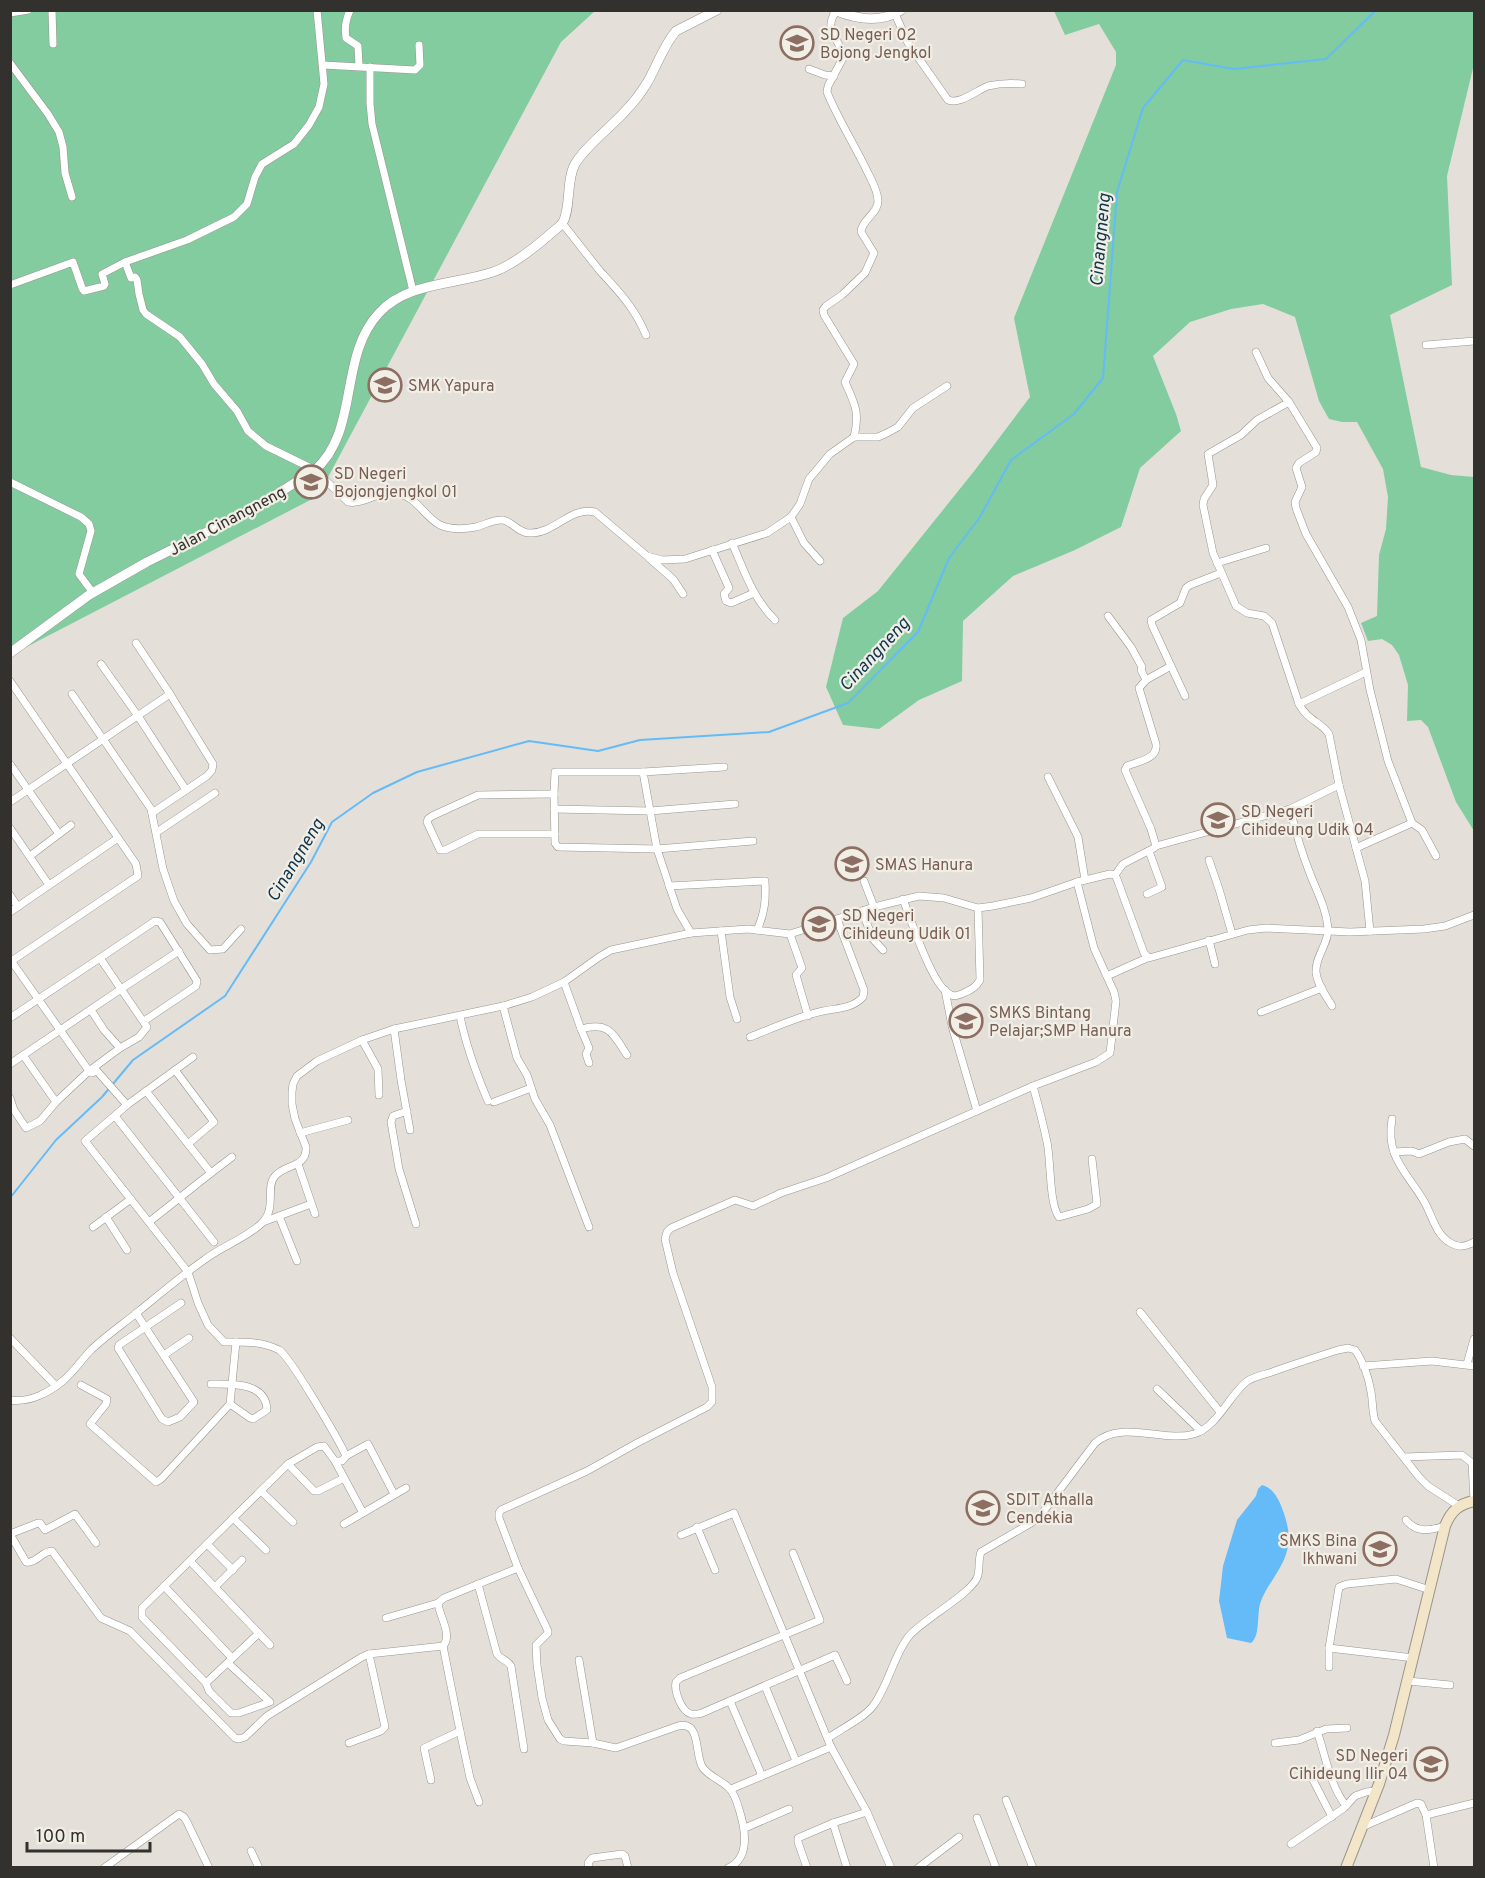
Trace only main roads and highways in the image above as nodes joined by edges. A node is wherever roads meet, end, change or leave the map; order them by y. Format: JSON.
{"nodes":[{"id":1,"x":1474,"y":1501,"type":"edge"},
{"id":2,"x":1346,"y":1868,"type":"edge"}],
"edges":[{"from":1,"to":2,"type":"main road"}]}
